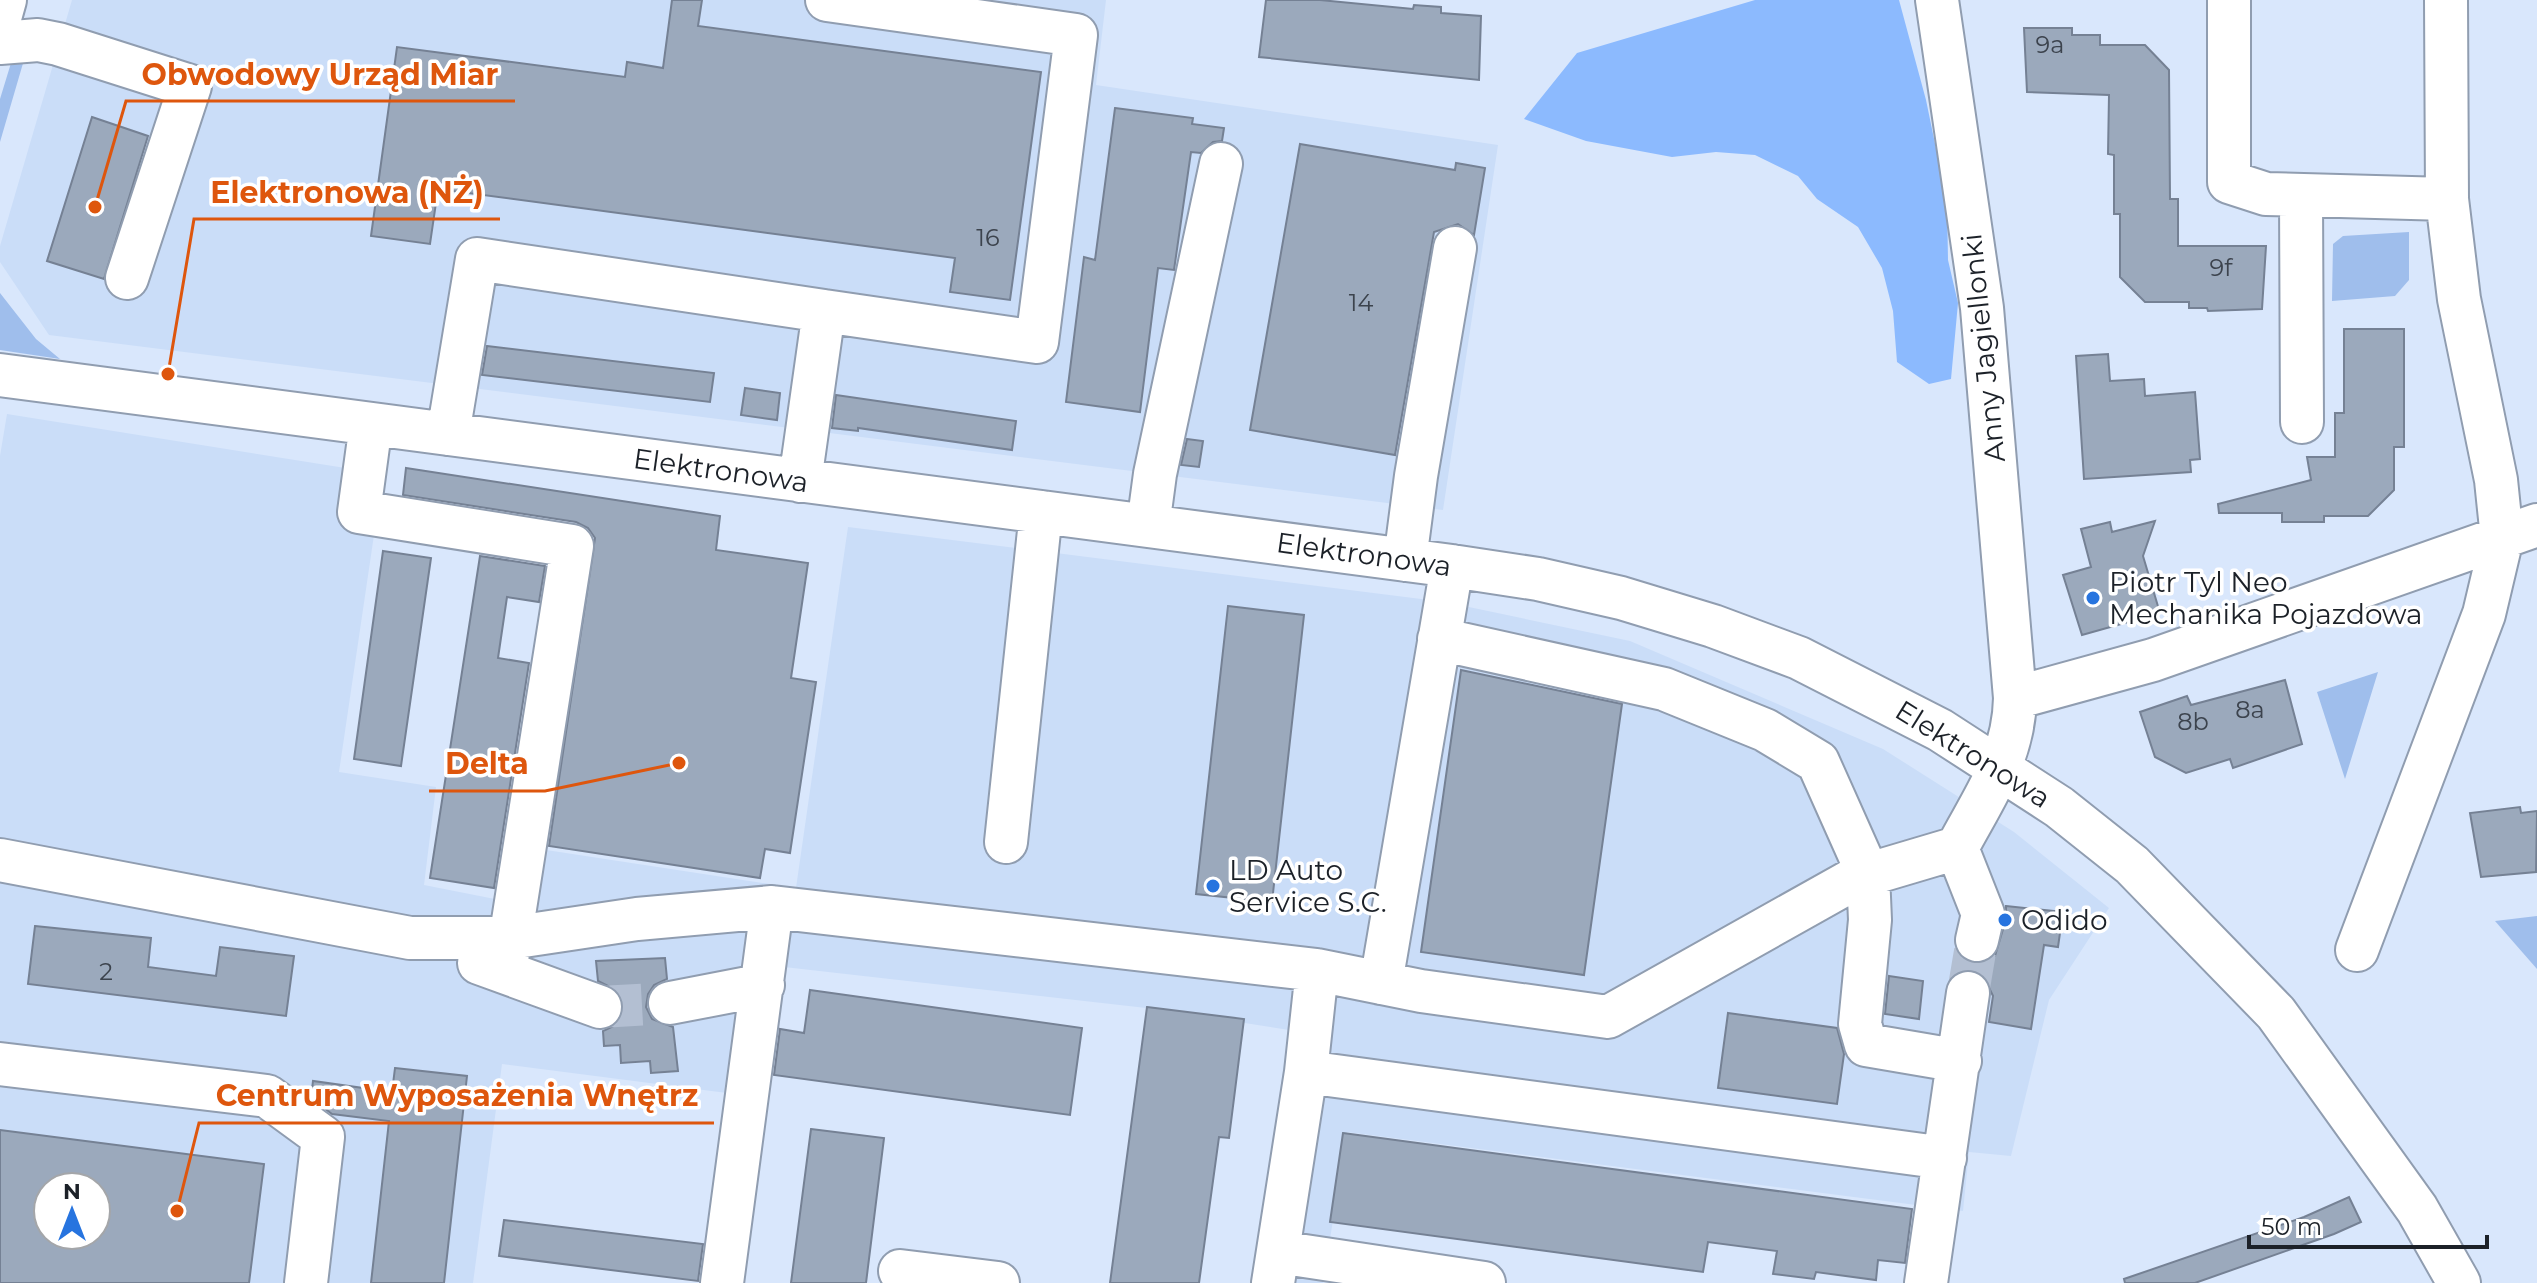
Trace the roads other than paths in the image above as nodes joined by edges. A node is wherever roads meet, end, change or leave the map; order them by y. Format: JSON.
{"nodes":[{"id":1,"x":5,"y":0,"type":"edge"},
{"id":2,"x":827,"y":0,"type":"edge"},
{"id":3,"x":1937,"y":0,"type":"edge"},
{"id":4,"x":2229,"y":0,"type":"edge"},
{"id":5,"x":2446,"y":0,"type":"edge"},
{"id":6,"x":896,"y":5,"type":"edge"},
{"id":7,"x":0,"y":18,"type":"edge"},
{"id":8,"x":0,"y":43,"type":"edge"},
{"id":9,"x":1221,"y":164,"type":"dead end"},
{"id":10,"x":2301,"y":196,"type":"junction"},
{"id":11,"x":2447,"y":199,"type":"junction"},
{"id":12,"x":1455,"y":248,"type":"dead end"},
{"id":13,"x":127,"y":278,"type":"dead end"},
{"id":14,"x":824,"y":311,"type":"junction"},
{"id":15,"x":0,"y":375,"type":"edge"},
{"id":16,"x":2302,"y":422,"type":"dead end"},
{"id":17,"x":371,"y":424,"type":"junction"},
{"id":18,"x":448,"y":434,"type":"junction"},
{"id":19,"x":800,"y":481,"type":"junction"},
{"id":20,"x":1041,"y":512,"type":"junction"},
{"id":21,"x":1148,"y":526,"type":"junction"},
{"id":22,"x":2520,"y":531,"type":"edge"},
{"id":23,"x":1405,"y":560,"type":"junction"},
{"id":24,"x":1452,"y":566,"type":"junction"},
{"id":25,"x":1439,"y":639,"type":"junction"},
{"id":26,"x":2015,"y":698,"type":"junction"},
{"id":27,"x":2000,"y":767,"type":"junction"},
{"id":28,"x":1006,"y":842,"type":"dead end"},
{"id":29,"x":1957,"y":848,"type":"junction"},
{"id":30,"x":0,"y":860,"type":"edge"},
{"id":31,"x":1868,"y":874,"type":"junction"},
{"id":32,"x":772,"y":907,"type":"junction"},
{"id":33,"x":1977,"y":940,"type":"tunnel mouth"},
{"id":34,"x":2357,"y":950,"type":"dead end"},
{"id":35,"x":508,"y":955,"type":"junction"},
{"id":36,"x":1317,"y":970,"type":"junction"},
{"id":37,"x":1381,"y":983,"type":"junction"},
{"id":38,"x":763,"y":985,"type":"junction"},
{"id":39,"x":1968,"y":993,"type":"tunnel mouth"},
{"id":40,"x":670,"y":1003,"type":"tunnel mouth"},
{"id":41,"x":600,"y":1007,"type":"tunnel mouth"},
{"id":42,"x":1960,"y":1061,"type":"junction"},
{"id":43,"x":0,"y":1064,"type":"edge"},
{"id":44,"x":1306,"y":1072,"type":"junction"},
{"id":45,"x":1945,"y":1158,"type":"junction"},
{"id":46,"x":1275,"y":1267,"type":"edge"},
{"id":47,"x":900,"y":1271,"type":"dead end"},
{"id":48,"x":306,"y":1283,"type":"edge"},
{"id":49,"x":722,"y":1283,"type":"edge"},
{"id":50,"x":998,"y":1283,"type":"edge"},
{"id":51,"x":1484,"y":1283,"type":"edge"},
{"id":52,"x":1926,"y":1283,"type":"edge"},
{"id":53,"x":2459,"y":1283,"type":"edge"}],
"edges":[{"from":1,"to":7,"type":"street"},
{"from":2,"to":6,"type":"street"},
{"from":3,"to":26,"type":"street","name":"Anny Jagiellonki"},
{"from":4,"to":10,"type":"street"},
{"from":5,"to":11,"type":"street"},
{"from":6,"to":14,"type":"street"},
{"from":8,"to":13,"type":"street"},
{"from":9,"to":21,"type":"street"},
{"from":10,"to":11,"type":"street"},
{"from":10,"to":16,"type":"street"},
{"from":11,"to":22,"type":"street"},
{"from":12,"to":23,"type":"street"},
{"from":14,"to":18,"type":"street"},
{"from":14,"to":19,"type":"street"},
{"from":15,"to":17,"type":"street","name":"Elektronowa"},
{"from":17,"to":18,"type":"street","name":"Elektronowa"},
{"from":17,"to":35,"type":"street"},
{"from":18,"to":19,"type":"street","name":"Elektronowa"},
{"from":19,"to":20,"type":"street","name":"Elektronowa"},
{"from":20,"to":21,"type":"street","name":"Elektronowa"},
{"from":20,"to":28,"type":"street"},
{"from":21,"to":23,"type":"street","name":"Elektronowa"},
{"from":22,"to":26,"type":"street"},
{"from":22,"to":34,"type":"street"},
{"from":23,"to":24,"type":"street","name":"Elektronowa"},
{"from":24,"to":25,"type":"street"},
{"from":24,"to":27,"type":"street","name":"Elektronowa"},
{"from":25,"to":31,"type":"street"},
{"from":25,"to":37,"type":"street"},
{"from":26,"to":27,"type":"street","name":"Anny Jagiellonki"},
{"from":27,"to":29,"type":"street","name":"Anny Jagiellonki"},
{"from":27,"to":53,"type":"street","name":"Elektronowa"},
{"from":29,"to":31,"type":"street"},
{"from":29,"to":33,"type":"street"},
{"from":30,"to":35,"type":"street"},
{"from":31,"to":37,"type":"street"},
{"from":31,"to":42,"type":"street"},
{"from":32,"to":35,"type":"street"},
{"from":32,"to":36,"type":"street"},
{"from":32,"to":38,"type":"street"},
{"from":35,"to":41,"type":"street"},
{"from":36,"to":37,"type":"street"},
{"from":36,"to":44,"type":"street"},
{"from":38,"to":40,"type":"street"},
{"from":38,"to":49,"type":"street"},
{"from":39,"to":42,"type":"street"},
{"from":42,"to":45,"type":"street"},
{"from":43,"to":48,"type":"street"},
{"from":44,"to":45,"type":"street"},
{"from":44,"to":46,"type":"street"},
{"from":45,"to":52,"type":"street"},
{"from":46,"to":51,"type":"street"},
{"from":47,"to":50,"type":"street"}]}
